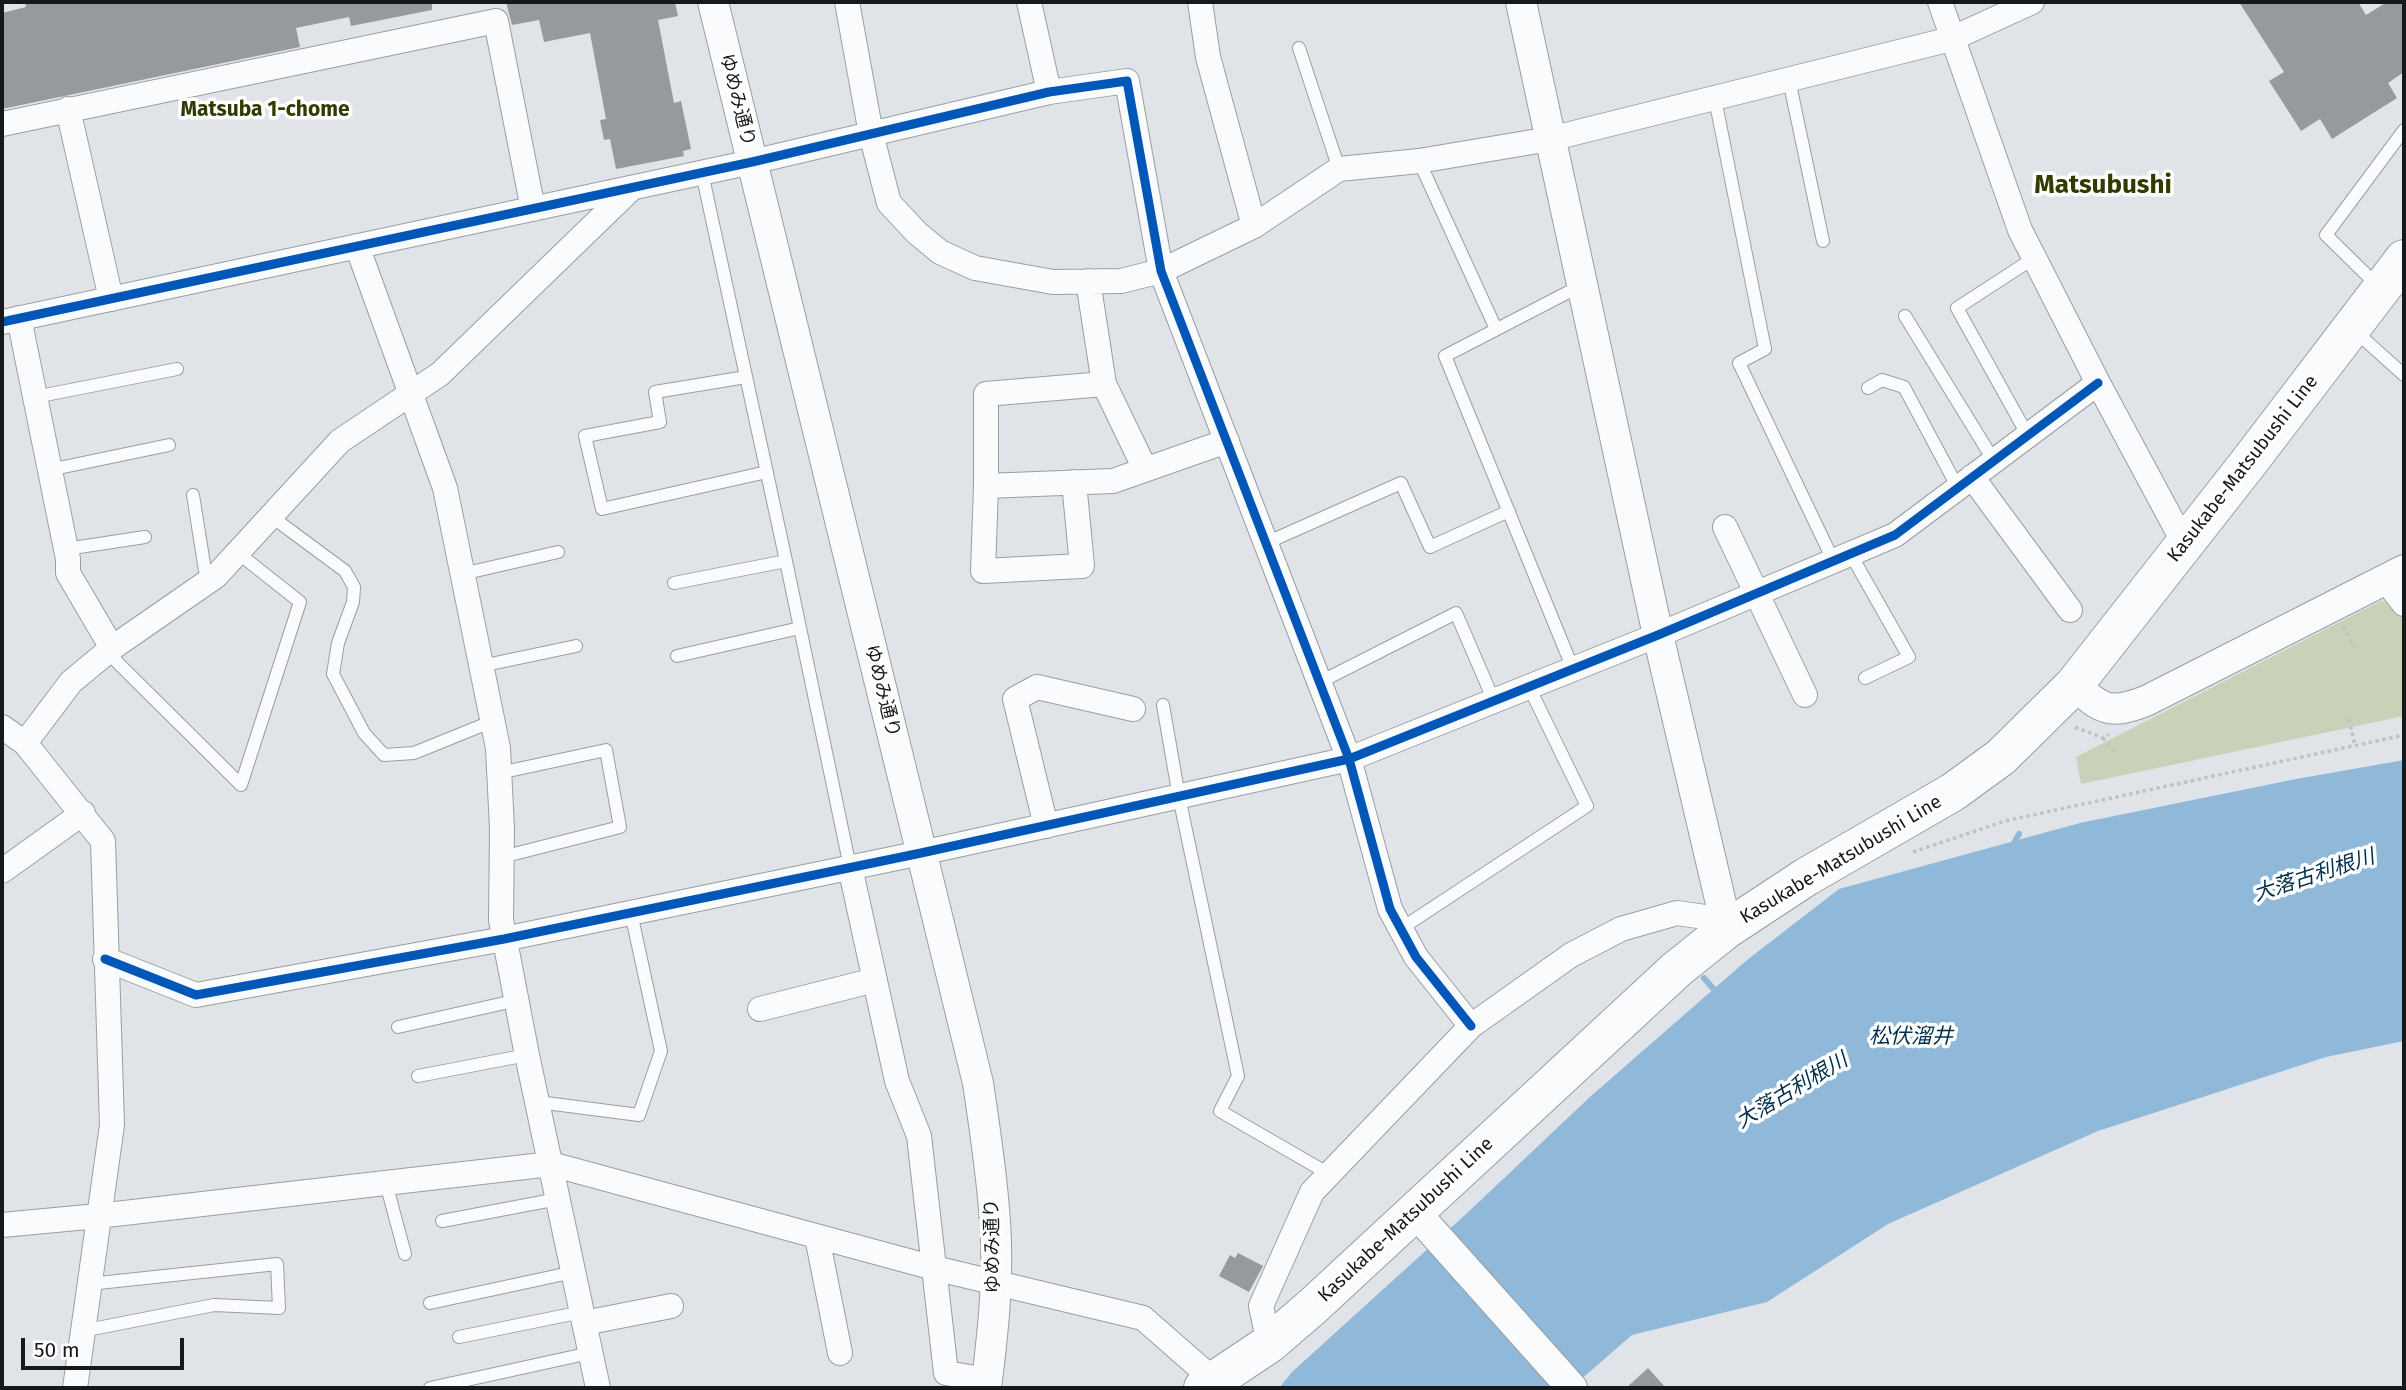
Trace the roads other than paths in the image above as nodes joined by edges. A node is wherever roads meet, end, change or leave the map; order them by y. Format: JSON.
{"nodes":[{"id":1,"x":713,"y":2,"type":"edge"},
{"id":2,"x":847,"y":2,"type":"edge"},
{"id":3,"x":1029,"y":2,"type":"edge"},
{"id":4,"x":1200,"y":2,"type":"edge"},
{"id":5,"x":1521,"y":2,"type":"edge"},
{"id":6,"x":1940,"y":2,"type":"edge"},
{"id":7,"x":2032,"y":2,"type":"edge"},
{"id":8,"x":1951,"y":39,"type":"junction"},
{"id":9,"x":1299,"y":48,"type":"dead end"},
{"id":10,"x":1789,"y":80,"type":"junction"},
{"id":11,"x":1049,"y":92,"type":"junction"},
{"id":12,"x":1715,"y":99,"type":"junction"},
{"id":13,"x":68,"y":109,"type":"junction"},
{"id":14,"x":2,"y":124,"type":"edge"},
{"id":15,"x":2404,"y":130,"type":"edge"},
{"id":16,"x":871,"y":134,"type":"junction"},
{"id":17,"x":1550,"y":139,"type":"junction"},
{"id":18,"x":1419,"y":161,"type":"junction"},
{"id":19,"x":752,"y":162,"type":"junction"},
{"id":20,"x":1339,"y":169,"type":"junction"},
{"id":21,"x":702,"y":173,"type":"junction"},
{"id":22,"x":632,"y":188,"type":"junction"},
{"id":23,"x":533,"y":209,"type":"junction"},
{"id":24,"x":1254,"y":226,"type":"junction"},
{"id":25,"x":1823,"y":241,"type":"dead end"},
{"id":26,"x":357,"y":246,"type":"junction"},
{"id":27,"x":2034,"y":258,"type":"junction"},
{"id":28,"x":2404,"y":259,"type":"edge"},
{"id":29,"x":1161,"y":271,"type":"junction"},
{"id":30,"x":1088,"y":281,"type":"junction"},
{"id":31,"x":1583,"y":284,"type":"junction"},
{"id":32,"x":2382,"y":289,"type":"junction"},
{"id":33,"x":111,"y":299,"type":"junction"},
{"id":34,"x":1905,"y":316,"type":"dead end"},
{"id":35,"x":10,"y":320,"type":"edge"},
{"id":36,"x":2352,"y":328,"type":"junction"},
{"id":37,"x":1496,"y":329,"type":"junction"},
{"id":38,"x":177,"y":369,"type":"dead end"},
{"id":39,"x":2404,"y":375,"type":"edge"},
{"id":40,"x":746,"y":377,"type":"junction"},
{"id":41,"x":2098,"y":383,"type":"junction"},
{"id":42,"x":1104,"y":384,"type":"junction"},
{"id":43,"x":1868,"y":388,"type":"dead end"},
{"id":44,"x":411,"y":391,"type":"junction"},
{"id":45,"x":35,"y":397,"type":"junction"},
{"id":46,"x":2028,"y":436,"type":"junction"},
{"id":47,"x":1227,"y":441,"type":"junction"},
{"id":48,"x":169,"y":445,"type":"dead end"},
{"id":49,"x":1994,"y":461,"type":"junction"},
{"id":50,"x":1145,"y":469,"type":"junction"},
{"id":51,"x":50,"y":470,"type":"junction"},
{"id":52,"x":767,"y":472,"type":"junction"},
{"id":53,"x":1074,"y":482,"type":"junction"},
{"id":54,"x":1965,"y":483,"type":"junction"},
{"id":55,"x":986,"y":486,"type":"junction"},
{"id":56,"x":192,"y":495,"type":"dead end"},
{"id":57,"x":1509,"y":511,"type":"junction"},
{"id":58,"x":272,"y":517,"type":"junction"},
{"id":59,"x":1725,"y":527,"type":"dead end"},
{"id":60,"x":145,"y":537,"type":"dead end"},
{"id":61,"x":1266,"y":543,"type":"junction"},
{"id":62,"x":2185,"y":545,"type":"junction"},
{"id":63,"x":66,"y":549,"type":"junction"},
{"id":64,"x":558,"y":552,"type":"dead end"},
{"id":65,"x":238,"y":553,"type":"junction"},
{"id":66,"x":1842,"y":557,"type":"junction"},
{"id":67,"x":786,"y":562,"type":"junction"},
{"id":68,"x":462,"y":574,"type":"junction"},
{"id":69,"x":2395,"y":575,"type":"edge"},
{"id":70,"x":207,"y":583,"type":"junction"},
{"id":71,"x":674,"y":583,"type":"dead end"},
{"id":72,"x":1755,"y":594,"type":"junction"},
{"id":73,"x":2404,"y":604,"type":"edge"},
{"id":74,"x":2070,"y":611,"type":"dead end"},
{"id":75,"x":800,"y":628,"type":"junction"},
{"id":76,"x":1658,"y":635,"type":"junction"},
{"id":77,"x":576,"y":646,"type":"dead end"},
{"id":78,"x":112,"y":648,"type":"junction"},
{"id":79,"x":677,"y":656,"type":"dead end"},
{"id":80,"x":481,"y":666,"type":"junction"},
{"id":81,"x":1573,"y":669,"type":"junction"},
{"id":82,"x":1864,"y":678,"type":"dead end"},
{"id":83,"x":1320,"y":682,"type":"junction"},
{"id":84,"x":1529,"y":687,"type":"junction"},
{"id":85,"x":1805,"y":695,"type":"dead end"},
{"id":86,"x":2086,"y":695,"type":"junction"},
{"id":87,"x":1494,"y":701,"type":"junction"},
{"id":88,"x":1163,"y":705,"type":"dead end"},
{"id":89,"x":1133,"y":709,"type":"dead end"},
{"id":90,"x":493,"y":721,"type":"junction"},
{"id":91,"x":2,"y":727,"type":"edge"},
{"id":92,"x":25,"y":743,"type":"junction"},
{"id":93,"x":1349,"y":759,"type":"junction"},
{"id":94,"x":499,"y":773,"type":"junction"},
{"id":95,"x":1179,"y":797,"type":"junction"},
{"id":96,"x":83,"y":813,"type":"junction"},
{"id":97,"x":1046,"y":826,"type":"junction"},
{"id":98,"x":922,"y":853,"type":"junction"},
{"id":99,"x":502,"y":857,"type":"junction"},
{"id":100,"x":850,"y":867,"type":"junction"},
{"id":101,"x":2,"y":871,"type":"edge"},
{"id":102,"x":631,"y":913,"type":"junction"},
{"id":103,"x":1402,"y":929,"type":"junction"},
{"id":104,"x":1727,"y":929,"type":"junction"},
{"id":105,"x":504,"y":939,"type":"junction"},
{"id":106,"x":105,"y":959,"type":"junction"},
{"id":107,"x":875,"y":980,"type":"junction"},
{"id":108,"x":518,"y":1000,"type":"junction"},
{"id":109,"x":760,"y":1009,"type":"dead end"},
{"id":110,"x":1471,"y":1026,"type":"junction"},
{"id":111,"x":398,"y":1027,"type":"dead end"},
{"id":112,"x":527,"y":1055,"type":"junction"},
{"id":113,"x":418,"y":1076,"type":"dead end"},
{"id":114,"x":538,"y":1102,"type":"junction"},
{"id":115,"x":551,"y":1164,"type":"junction"},
{"id":116,"x":1329,"y":1174,"type":"junction"},
{"id":117,"x":386,"y":1183,"type":"junction"},
{"id":118,"x":558,"y":1199,"type":"junction"},
{"id":119,"x":98,"y":1216,"type":"junction"},
{"id":120,"x":1421,"y":1219,"type":"junction"},
{"id":121,"x":442,"y":1221,"type":"dead end"},
{"id":122,"x":2,"y":1225,"type":"edge"},
{"id":123,"x":817,"y":1237,"type":"junction"},
{"id":124,"x":405,"y":1254,"type":"dead end"},
{"id":125,"x":934,"y":1268,"type":"junction"},
{"id":126,"x":574,"y":1272,"type":"junction"},
{"id":127,"x":996,"y":1281,"type":"junction"},
{"id":128,"x":88,"y":1284,"type":"junction"},
{"id":129,"x":430,"y":1303,"type":"dead end"},
{"id":130,"x":671,"y":1306,"type":"dead end"},
{"id":131,"x":583,"y":1317,"type":"junction"},
{"id":132,"x":81,"y":1331,"type":"junction"},
{"id":133,"x":459,"y":1337,"type":"dead end"},
{"id":134,"x":1269,"y":1345,"type":"junction"},
{"id":135,"x":590,"y":1353,"type":"junction"},
{"id":136,"x":840,"y":1353,"type":"dead end"},
{"id":137,"x":986,"y":1384,"type":"edge"},
{"id":138,"x":1209,"y":1385,"type":"edge"},
{"id":139,"x":75,"y":1388,"type":"edge"},
{"id":140,"x":430,"y":1388,"type":"edge"},
{"id":141,"x":598,"y":1388,"type":"edge"},
{"id":142,"x":1572,"y":1388,"type":"edge"}],
"edges":[{"from":1,"to":19,"type":"street","name":"ゆめみ通り"},
{"from":2,"to":16,"type":"street"},
{"from":3,"to":11,"type":"street"},
{"from":4,"to":24,"type":"street"},
{"from":5,"to":17,"type":"street"},
{"from":6,"to":8,"type":"street"},
{"from":7,"to":8,"type":"street"},
{"from":8,"to":10,"type":"street"},
{"from":8,"to":27,"type":"street"},
{"from":9,"to":20,"type":"lane"},
{"from":10,"to":12,"type":"street"},
{"from":10,"to":25,"type":"lane"},
{"from":11,"to":16,"type":"street"},
{"from":11,"to":29,"type":"street"},
{"from":12,"to":17,"type":"street"},
{"from":12,"to":66,"type":"lane"},
{"from":13,"to":14,"type":"street"},
{"from":13,"to":23,"type":"street"},
{"from":13,"to":33,"type":"street"},
{"from":15,"to":32,"type":"lane"},
{"from":16,"to":19,"type":"street"},
{"from":16,"to":30,"type":"street"},
{"from":17,"to":18,"type":"street"},
{"from":17,"to":31,"type":"street"},
{"from":18,"to":20,"type":"street"},
{"from":18,"to":37,"type":"lane"},
{"from":19,"to":21,"type":"street"},
{"from":19,"to":98,"type":"street","name":"ゆめみ通り"},
{"from":20,"to":24,"type":"street"},
{"from":21,"to":22,"type":"street"},
{"from":21,"to":40,"type":"lane"},
{"from":22,"to":23,"type":"street"},
{"from":22,"to":44,"type":"street"},
{"from":23,"to":26,"type":"street"},
{"from":24,"to":29,"type":"street"},
{"from":26,"to":33,"type":"street"},
{"from":26,"to":44,"type":"street"},
{"from":27,"to":41,"type":"street"},
{"from":27,"to":46,"type":"lane"},
{"from":28,"to":32,"type":"main road","name":"Kasukabe-Matsubushi Line"},
{"from":29,"to":30,"type":"street"},
{"from":29,"to":47,"type":"street"},
{"from":30,"to":42,"type":"street"},
{"from":31,"to":37,"type":"lane"},
{"from":31,"to":76,"type":"street"},
{"from":32,"to":36,"type":"main road","name":"Kasukabe-Matsubushi Line"},
{"from":33,"to":35,"type":"street"},
{"from":34,"to":49,"type":"lane"},
{"from":35,"to":45,"type":"street"},
{"from":36,"to":39,"type":"lane"},
{"from":36,"to":62,"type":"main road","name":"Kasukabe-Matsubushi Line"},
{"from":37,"to":57,"type":"lane"},
{"from":38,"to":45,"type":"lane"},
{"from":40,"to":52,"type":"lane"},
{"from":40,"to":52,"type":"lane"},
{"from":41,"to":46,"type":"street"},
{"from":41,"to":62,"type":"street"},
{"from":42,"to":50,"type":"street"},
{"from":42,"to":55,"type":"street"},
{"from":43,"to":54,"type":"lane"},
{"from":44,"to":58,"type":"street"},
{"from":44,"to":68,"type":"street"},
{"from":45,"to":51,"type":"street"},
{"from":46,"to":49,"type":"street"},
{"from":47,"to":50,"type":"street"},
{"from":47,"to":61,"type":"street"},
{"from":48,"to":51,"type":"lane"},
{"from":49,"to":54,"type":"street"},
{"from":50,"to":53,"type":"street"},
{"from":51,"to":63,"type":"street"},
{"from":52,"to":67,"type":"lane"},
{"from":53,"to":55,"type":"street"},
{"from":53,"to":55,"type":"street"},
{"from":54,"to":66,"type":"street"},
{"from":54,"to":74,"type":"street"},
{"from":56,"to":70,"type":"lane"},
{"from":57,"to":61,"type":"lane"},
{"from":57,"to":81,"type":"lane"},
{"from":58,"to":65,"type":"street"},
{"from":58,"to":90,"type":"lane"},
{"from":59,"to":72,"type":"street"},
{"from":60,"to":63,"type":"lane"},
{"from":61,"to":83,"type":"street"},
{"from":62,"to":86,"type":"main road","name":"Kasukabe-Matsubushi Line"},
{"from":63,"to":78,"type":"street"},
{"from":64,"to":68,"type":"lane"},
{"from":65,"to":70,"type":"street"},
{"from":65,"to":78,"type":"lane"},
{"from":66,"to":72,"type":"street"},
{"from":66,"to":82,"type":"lane"},
{"from":67,"to":71,"type":"lane"},
{"from":67,"to":75,"type":"lane"},
{"from":68,"to":80,"type":"street"},
{"from":69,"to":73,"type":"street"},
{"from":69,"to":86,"type":"street"},
{"from":70,"to":78,"type":"street"},
{"from":72,"to":76,"type":"street"},
{"from":72,"to":85,"type":"street"},
{"from":75,"to":79,"type":"lane"},
{"from":75,"to":100,"type":"lane"},
{"from":76,"to":81,"type":"street"},
{"from":76,"to":104,"type":"street"},
{"from":77,"to":80,"type":"lane"},
{"from":78,"to":92,"type":"street"},
{"from":80,"to":90,"type":"street"},
{"from":81,"to":84,"type":"street"},
{"from":83,"to":87,"type":"lane"},
{"from":83,"to":93,"type":"street"},
{"from":84,"to":87,"type":"street"},
{"from":84,"to":103,"type":"lane"},
{"from":86,"to":104,"type":"main road","name":"Kasukabe-Matsubushi Line"},
{"from":87,"to":93,"type":"street"},
{"from":88,"to":95,"type":"lane"},
{"from":89,"to":97,"type":"street"},
{"from":90,"to":94,"type":"street"},
{"from":91,"to":92,"type":"street"},
{"from":92,"to":96,"type":"street"},
{"from":93,"to":95,"type":"street"},
{"from":93,"to":103,"type":"street"},
{"from":94,"to":99,"type":"street"},
{"from":94,"to":99,"type":"lane"},
{"from":95,"to":97,"type":"street"},
{"from":95,"to":116,"type":"lane"},
{"from":96,"to":101,"type":"street"},
{"from":96,"to":106,"type":"street"},
{"from":97,"to":98,"type":"street"},
{"from":98,"to":100,"type":"street"},
{"from":98,"to":127,"type":"street","name":"ゆめみ通り"},
{"from":99,"to":105,"type":"street"},
{"from":100,"to":102,"type":"street"},
{"from":100,"to":107,"type":"street"},
{"from":102,"to":105,"type":"street"},
{"from":102,"to":114,"type":"lane"},
{"from":103,"to":110,"type":"street"},
{"from":104,"to":110,"type":"street"},
{"from":104,"to":120,"type":"main road","name":"Kasukabe-Matsubushi Line"},
{"from":105,"to":106,"type":"street"},
{"from":105,"to":108,"type":"street"},
{"from":106,"to":119,"type":"street"},
{"from":107,"to":109,"type":"street"},
{"from":107,"to":125,"type":"street"},
{"from":108,"to":111,"type":"lane"},
{"from":108,"to":112,"type":"street"},
{"from":110,"to":116,"type":"street"},
{"from":112,"to":113,"type":"lane"},
{"from":112,"to":114,"type":"street"},
{"from":114,"to":115,"type":"street"},
{"from":115,"to":117,"type":"street"},
{"from":115,"to":118,"type":"street"},
{"from":115,"to":123,"type":"street"},
{"from":116,"to":134,"type":"street"},
{"from":117,"to":119,"type":"street"},
{"from":117,"to":124,"type":"lane"},
{"from":118,"to":121,"type":"lane"},
{"from":118,"to":126,"type":"street"},
{"from":119,"to":122,"type":"street"},
{"from":119,"to":128,"type":"street"},
{"from":120,"to":134,"type":"main road","name":"Kasukabe-Matsubushi Line"},
{"from":120,"to":142,"type":"street"},
{"from":123,"to":125,"type":"street"},
{"from":123,"to":136,"type":"street"},
{"from":125,"to":127,"type":"street"},
{"from":125,"to":137,"type":"street"},
{"from":126,"to":129,"type":"lane"},
{"from":126,"to":131,"type":"street"},
{"from":127,"to":137,"type":"street","name":"ゆめみ通り"},
{"from":127,"to":138,"type":"street"},
{"from":128,"to":132,"type":"street"},
{"from":128,"to":132,"type":"lane"},
{"from":130,"to":131,"type":"street"},
{"from":131,"to":133,"type":"lane"},
{"from":131,"to":135,"type":"street"},
{"from":132,"to":139,"type":"street"},
{"from":134,"to":138,"type":"main road","name":"Kasukabe-Matsubushi Line"},
{"from":135,"to":140,"type":"lane"},
{"from":135,"to":141,"type":"street"}]}
